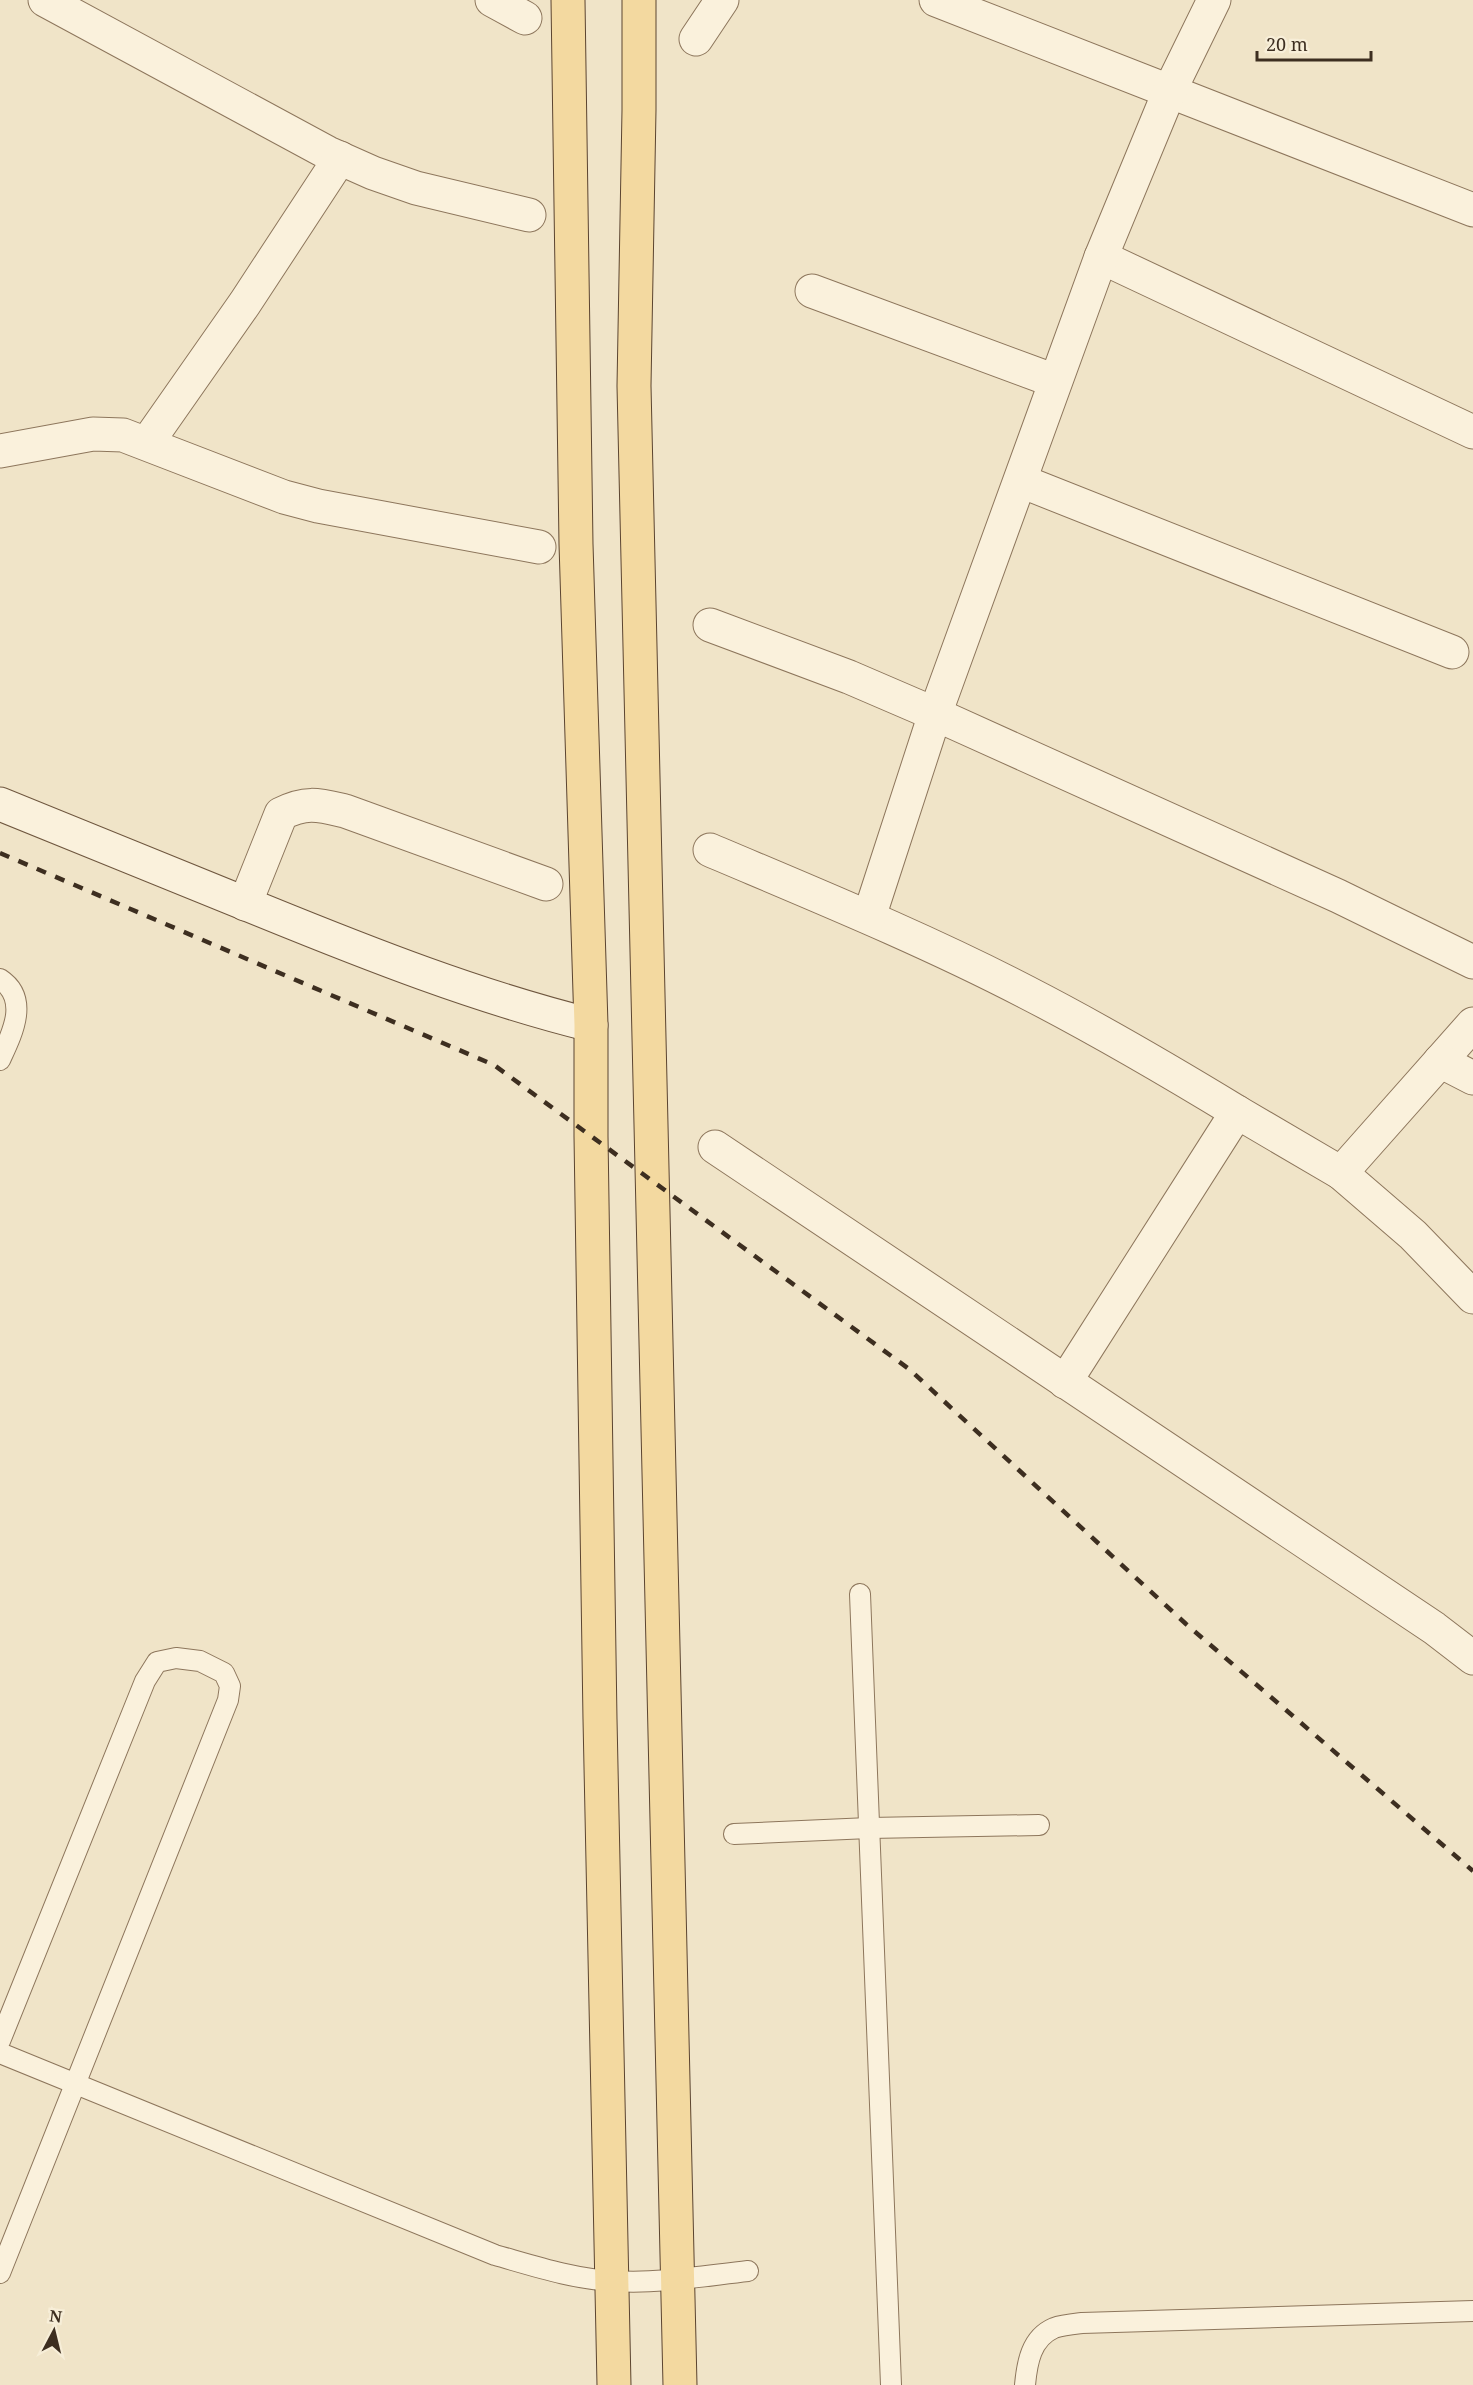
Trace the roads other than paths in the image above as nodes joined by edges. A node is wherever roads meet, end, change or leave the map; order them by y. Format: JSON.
{"nodes":[{"id":1,"x":45,"y":0,"type":"edge"},
{"id":2,"x":492,"y":0,"type":"edge"},
{"id":3,"x":568,"y":0,"type":"edge"},
{"id":4,"x":639,"y":0,"type":"edge"},
{"id":5,"x":722,"y":0,"type":"edge"},
{"id":6,"x":936,"y":0,"type":"edge"},
{"id":7,"x":1214,"y":0,"type":"edge"},
{"id":8,"x":525,"y":18,"type":"dead end"},
{"id":9,"x":696,"y":39,"type":"dead end"},
{"id":10,"x":1170,"y":90,"type":"junction"},
{"id":11,"x":340,"y":158,"type":"junction"},
{"id":12,"x":1473,"y":210,"type":"edge"},
{"id":13,"x":529,"y":215,"type":"dead end"},
{"id":14,"x":1101,"y":257,"type":"junction"},
{"id":15,"x":812,"y":291,"type":"dead end"},
{"id":16,"x":1055,"y":381,"type":"junction"},
{"id":17,"x":1473,"y":432,"type":"edge"},
{"id":18,"x":147,"y":443,"type":"junction"},
{"id":19,"x":0,"y":451,"type":"edge"},
{"id":20,"x":1021,"y":481,"type":"junction"},
{"id":21,"x":539,"y":547,"type":"dead end"},
{"id":22,"x":710,"y":625,"type":"dead end"},
{"id":23,"x":1452,"y":652,"type":"dead end"},
{"id":24,"x":935,"y":714,"type":"junction"},
{"id":25,"x":0,"y":804,"type":"edge"},
{"id":26,"x":710,"y":850,"type":"dead end"},
{"id":27,"x":546,"y":884,"type":"dead end"},
{"id":28,"x":246,"y":904,"type":"junction"},
{"id":29,"x":869,"y":917,"type":"junction"},
{"id":30,"x":1473,"y":962,"type":"edge"},
{"id":31,"x":0,"y":979,"type":"edge"},
{"id":32,"x":1473,"y":1024,"type":"edge"},
{"id":33,"x":591,"y":1025,"type":"junction"},
{"id":34,"x":0,"y":1060,"type":"edge"},
{"id":35,"x":1440,"y":1061,"type":"junction"},
{"id":36,"x":1473,"y":1078,"type":"edge"},
{"id":37,"x":1237,"y":1112,"type":"junction"},
{"id":38,"x":715,"y":1147,"type":"dead end"},
{"id":39,"x":1341,"y":1173,"type":"junction"},
{"id":40,"x":1473,"y":1297,"type":"edge"},
{"id":41,"x":1065,"y":1382,"type":"junction"},
{"id":42,"x":860,"y":1594,"type":"dead end"},
{"id":43,"x":1473,"y":1658,"type":"edge"},
{"id":44,"x":1039,"y":1826,"type":"dead end"},
{"id":45,"x":869,"y":1828,"type":"junction"},
{"id":46,"x":734,"y":1834,"type":"dead end"},
{"id":47,"x":0,"y":2041,"type":"edge"},
{"id":48,"x":0,"y":2053,"type":"edge"},
{"id":49,"x":76,"y":2086,"type":"junction"},
{"id":50,"x":748,"y":2271,"type":"dead end"},
{"id":51,"x":0,"y":2273,"type":"edge"},
{"id":52,"x":678,"y":2279,"type":"junction"},
{"id":53,"x":613,"y":2281,"type":"junction"},
{"id":54,"x":1473,"y":2311,"type":"edge"},
{"id":55,"x":614,"y":2385,"type":"edge"},
{"id":56,"x":680,"y":2385,"type":"edge"},
{"id":57,"x":891,"y":2385,"type":"edge"},
{"id":58,"x":1025,"y":2385,"type":"edge"}],
"edges":[{"from":1,"to":11,"type":"street"},
{"from":2,"to":8,"type":"street"},
{"from":3,"to":33,"type":"main road"},
{"from":4,"to":52,"type":"main road"},
{"from":5,"to":9,"type":"street"},
{"from":6,"to":10,"type":"street"},
{"from":7,"to":10,"type":"street"},
{"from":10,"to":12,"type":"street"},
{"from":10,"to":14,"type":"street"},
{"from":11,"to":13,"type":"street"},
{"from":11,"to":18,"type":"street"},
{"from":14,"to":16,"type":"street"},
{"from":14,"to":17,"type":"street"},
{"from":15,"to":16,"type":"street"},
{"from":16,"to":20,"type":"street"},
{"from":18,"to":19,"type":"street"},
{"from":18,"to":21,"type":"street"},
{"from":20,"to":23,"type":"street"},
{"from":20,"to":24,"type":"street"},
{"from":22,"to":24,"type":"street"},
{"from":24,"to":29,"type":"street"},
{"from":24,"to":30,"type":"street"},
{"from":25,"to":28,"type":"street"},
{"from":26,"to":29,"type":"street"},
{"from":27,"to":28,"type":"street"},
{"from":28,"to":33,"type":"street"},
{"from":29,"to":37,"type":"street"},
{"from":31,"to":34,"type":"lane"},
{"from":32,"to":35,"type":"street"},
{"from":33,"to":53,"type":"main road"},
{"from":35,"to":36,"type":"street"},
{"from":35,"to":39,"type":"street"},
{"from":37,"to":39,"type":"street"},
{"from":37,"to":41,"type":"street"},
{"from":38,"to":41,"type":"street"},
{"from":39,"to":40,"type":"street"},
{"from":41,"to":43,"type":"street"},
{"from":42,"to":45,"type":"lane"},
{"from":44,"to":45,"type":"lane"},
{"from":45,"to":46,"type":"lane"},
{"from":45,"to":57,"type":"lane"},
{"from":47,"to":49,"type":"lane"},
{"from":48,"to":49,"type":"lane"},
{"from":49,"to":51,"type":"lane"},
{"from":49,"to":53,"type":"lane"},
{"from":50,"to":52,"type":"lane"},
{"from":52,"to":53,"type":"lane"},
{"from":52,"to":56,"type":"main road"},
{"from":53,"to":55,"type":"main road"},
{"from":54,"to":58,"type":"lane"}]}
